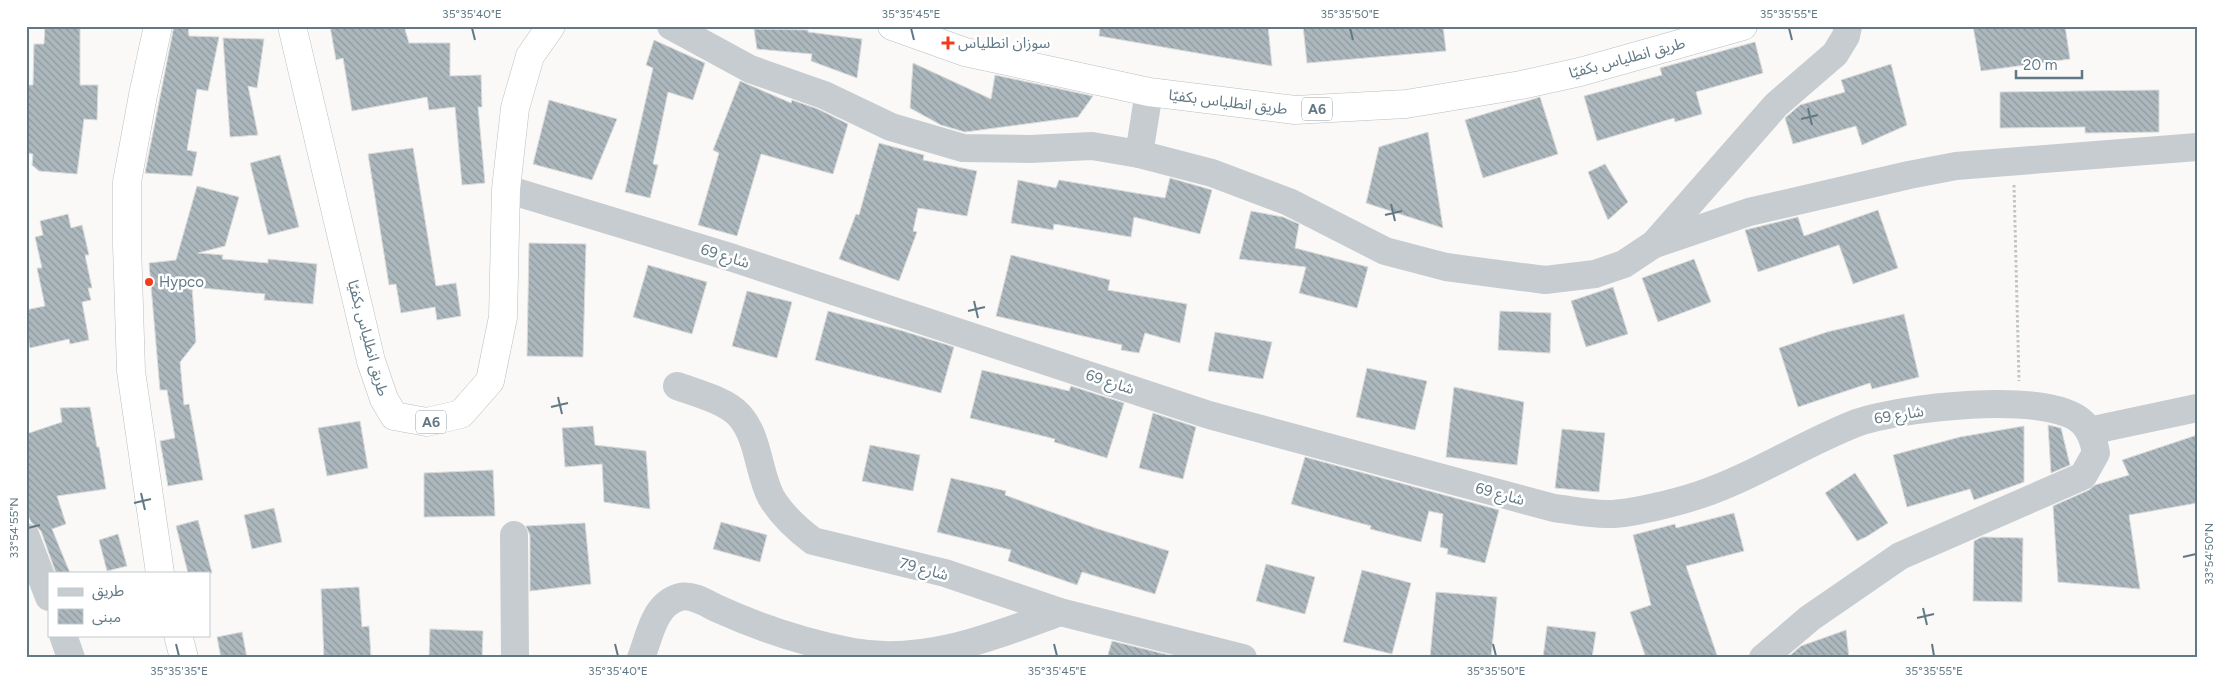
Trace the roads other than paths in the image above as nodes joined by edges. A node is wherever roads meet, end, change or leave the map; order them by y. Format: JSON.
{"nodes":[{"id":1,"x":158,"y":26,"type":"edge"},
{"id":2,"x":292,"y":26,"type":"edge"},
{"id":3,"x":552,"y":26,"type":"edge"},
{"id":4,"x":672,"y":26,"type":"edge"},
{"id":5,"x":892,"y":26,"type":"edge"},
{"id":6,"x":1743,"y":26,"type":"edge"},
{"id":7,"x":1848,"y":26,"type":"edge"},
{"id":8,"x":1149,"y":92,"type":"junction"},
{"id":9,"x":2197,"y":147,"type":"edge"},
{"id":10,"x":1139,"y":154,"type":"junction"},
{"id":11,"x":506,"y":189,"type":"junction"},
{"id":12,"x":1654,"y":244,"type":"junction"},
{"id":13,"x":677,"y":386,"type":"dead end"},
{"id":14,"x":2197,"y":408,"type":"edge"},
{"id":15,"x":2089,"y":431,"type":"junction"},
{"id":16,"x":514,"y":535,"type":"dead end"},
{"id":17,"x":26,"y":536,"type":"edge"},
{"id":18,"x":160,"y":572,"type":"edge"},
{"id":19,"x":48,"y":595,"type":"edge"},
{"id":20,"x":1060,"y":612,"type":"junction"},
{"id":21,"x":63,"y":636,"type":"edge"},
{"id":22,"x":178,"y":636,"type":"edge"},
{"id":23,"x":71,"y":658,"type":"edge"},
{"id":24,"x":184,"y":658,"type":"edge"},
{"id":25,"x":515,"y":658,"type":"edge"},
{"id":26,"x":642,"y":658,"type":"edge"},
{"id":27,"x":1243,"y":658,"type":"edge"},
{"id":28,"x":1763,"y":658,"type":"edge"}],
"edges":[{"from":1,"to":18,"type":"highway"},
{"from":2,"to":11,"type":"highway","name":"طريق انطلياس بكفيّا","number":"A6"},
{"from":3,"to":11,"type":"highway","name":"طريق انطلياس بكفيّا","number":"A6"},
{"from":4,"to":10,"type":"street"},
{"from":5,"to":8,"type":"highway","name":"طريق انطلياس بكفيّا","number":"A6"},
{"from":6,"to":8,"type":"highway","name":"طريق انطلياس بكفيّا","number":"A6"},
{"from":7,"to":12,"type":"street"},
{"from":8,"to":10,"type":"street"},
{"from":9,"to":12,"type":"street"},
{"from":10,"to":12,"type":"street"},
{"from":11,"to":15,"type":"street","name":"شارع 69"},
{"from":13,"to":20,"type":"street","name":"شارع 79"},
{"from":14,"to":15,"type":"street"},
{"from":15,"to":28,"type":"street"},
{"from":16,"to":25,"type":"street"},
{"from":17,"to":19,"type":"street"},
{"from":20,"to":26,"type":"street"},
{"from":20,"to":27,"type":"street","name":"شارع 79"},
{"from":21,"to":23,"type":"street"},
{"from":22,"to":24,"type":"highway"}]}
